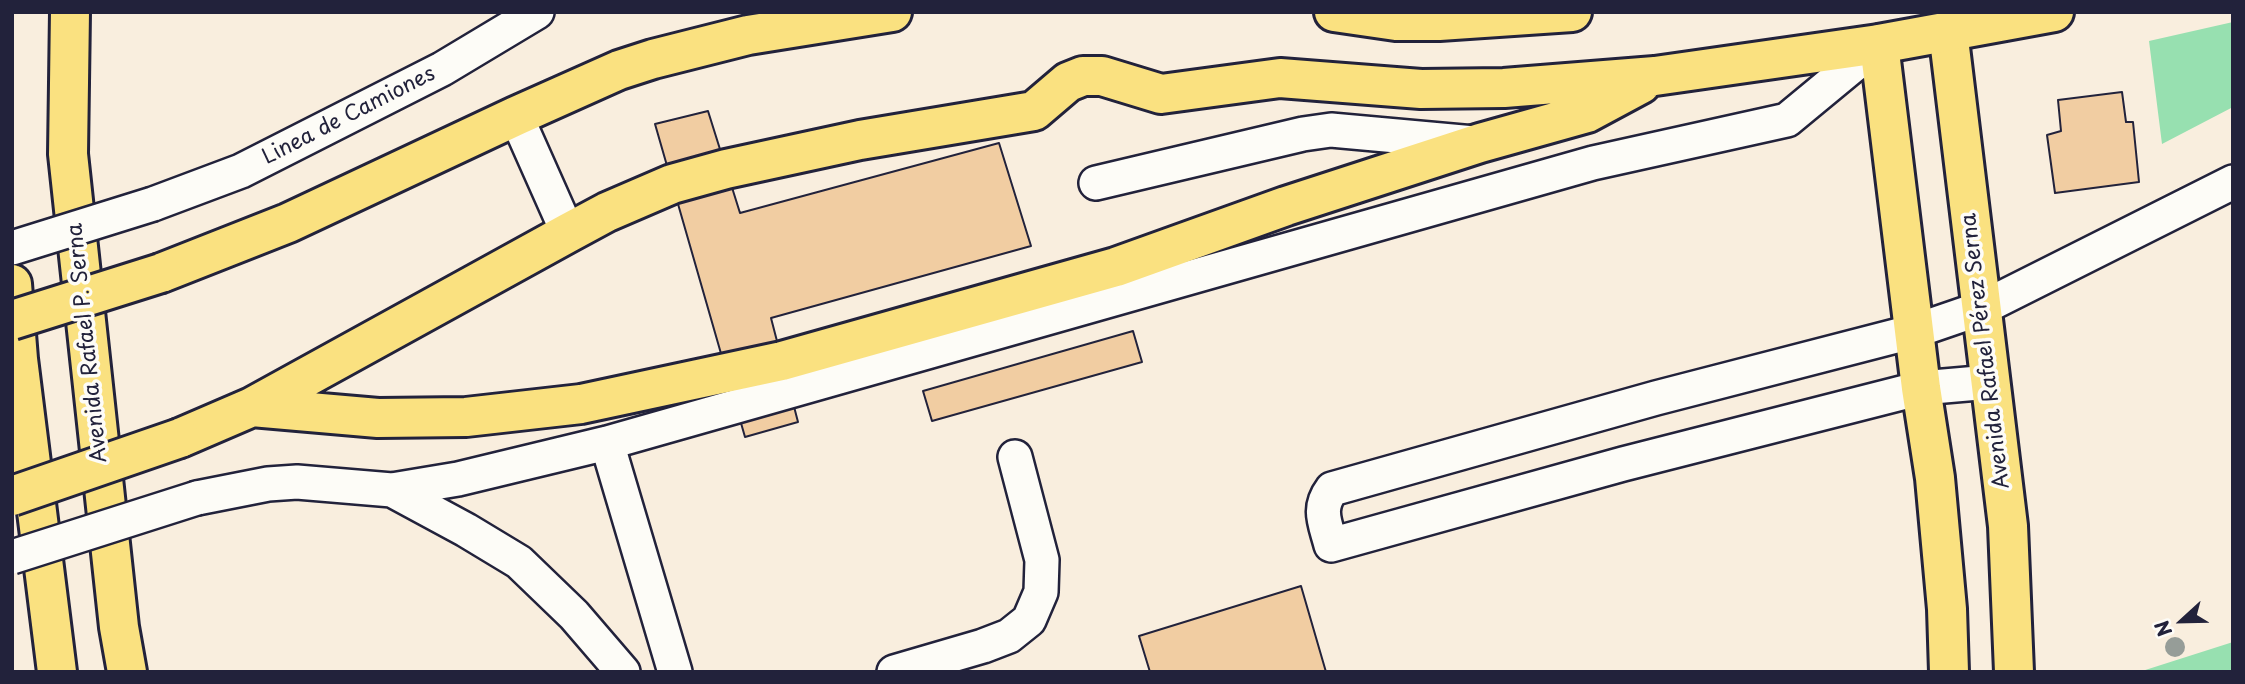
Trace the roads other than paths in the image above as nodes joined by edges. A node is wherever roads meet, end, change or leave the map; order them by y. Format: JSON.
{"nodes":[{"id":1,"x":70,"y":12,"type":"edge"},
{"id":2,"x":537,"y":12,"type":"edge"},
{"id":3,"x":892,"y":12,"type":"edge"},
{"id":4,"x":1334,"y":12,"type":"edge"},
{"id":5,"x":2054,"y":12,"type":"edge"},
{"id":6,"x":1561,"y":13,"type":"edge"},
{"id":7,"x":1948,"y":31,"type":"junction"},
{"id":8,"x":1879,"y":44,"type":"junction"},
{"id":9,"x":1655,"y":76,"type":"junction"},
{"id":10,"x":516,"y":116,"type":"junction"},
{"id":11,"x":1480,"y":143,"type":"junction"},
{"id":12,"x":2233,"y":182,"type":"edge"},
{"id":13,"x":1096,"y":183,"type":"dead end"},
{"id":14,"x":568,"y":233,"type":"junction"},
{"id":15,"x":12,"y":248,"type":"edge"},
{"id":16,"x":12,"y":284,"type":"edge"},
{"id":17,"x":1982,"y":309,"type":"junction"},
{"id":18,"x":12,"y":320,"type":"edge"},
{"id":19,"x":1915,"y":331,"type":"junction"},
{"id":20,"x":1990,"y":382,"type":"junction"},
{"id":21,"x":1921,"y":388,"type":"junction"},
{"id":22,"x":252,"y":407,"type":"junction"},
{"id":23,"x":1538,"y":433,"type":"junction"},
{"id":24,"x":607,"y":443,"type":"junction"},
{"id":25,"x":1014,"y":457,"type":"dead end"},
{"id":26,"x":1553,"y":484,"type":"junction"},
{"id":27,"x":392,"y":490,"type":"junction"},
{"id":28,"x":12,"y":496,"type":"edge"},
{"id":29,"x":12,"y":557,"type":"edge"},
{"id":30,"x":57,"y":672,"type":"edge"},
{"id":31,"x":127,"y":672,"type":"edge"},
{"id":32,"x":623,"y":672,"type":"edge"},
{"id":33,"x":675,"y":672,"type":"edge"},
{"id":34,"x":894,"y":672,"type":"edge"},
{"id":35,"x":1949,"y":672,"type":"edge"},
{"id":36,"x":2014,"y":672,"type":"edge"}],
"edges":[{"from":1,"to":31,"type":"main road","name":"Avenida Rafael P. Serna"},
{"from":2,"to":15,"type":"street","name":"Linea de Camiones","bridge":true},
{"from":3,"to":10,"type":"main road"},
{"from":4,"to":6,"type":"main road"},
{"from":5,"to":7,"type":"main road"},
{"from":7,"to":8,"type":"main road"},
{"from":7,"to":17,"type":"main road","name":"Avenida Rafael Pérez Serna"},
{"from":8,"to":9,"type":"main road"},
{"from":8,"to":19,"type":"main road"},
{"from":8,"to":24,"type":"street"},
{"from":9,"to":11,"type":"main road"},
{"from":9,"to":14,"type":"main road"},
{"from":10,"to":14,"type":"street"},
{"from":10,"to":18,"type":"main road","bridge":true},
{"from":11,"to":13,"type":"street"},
{"from":11,"to":22,"type":"main road"},
{"from":12,"to":17,"type":"street"},
{"from":14,"to":22,"type":"main road"},
{"from":16,"to":30,"type":"main road"},
{"from":17,"to":19,"type":"street"},
{"from":17,"to":20,"type":"main road","name":"Avenida Rafael Pérez Serna"},
{"from":19,"to":21,"type":"main road"},
{"from":19,"to":23,"type":"street"},
{"from":20,"to":21,"type":"street"},
{"from":20,"to":36,"type":"main road","name":"Avenida Rafael Pérez Serna"},
{"from":21,"to":26,"type":"street"},
{"from":21,"to":35,"type":"main road"},
{"from":22,"to":28,"type":"main road","bridge":true},
{"from":23,"to":26,"type":"street"},
{"from":23,"to":26,"type":"street"},
{"from":24,"to":27,"type":"street"},
{"from":24,"to":33,"type":"street"},
{"from":25,"to":34,"type":"street"},
{"from":27,"to":29,"type":"street","bridge":true},
{"from":27,"to":32,"type":"street"}]}
